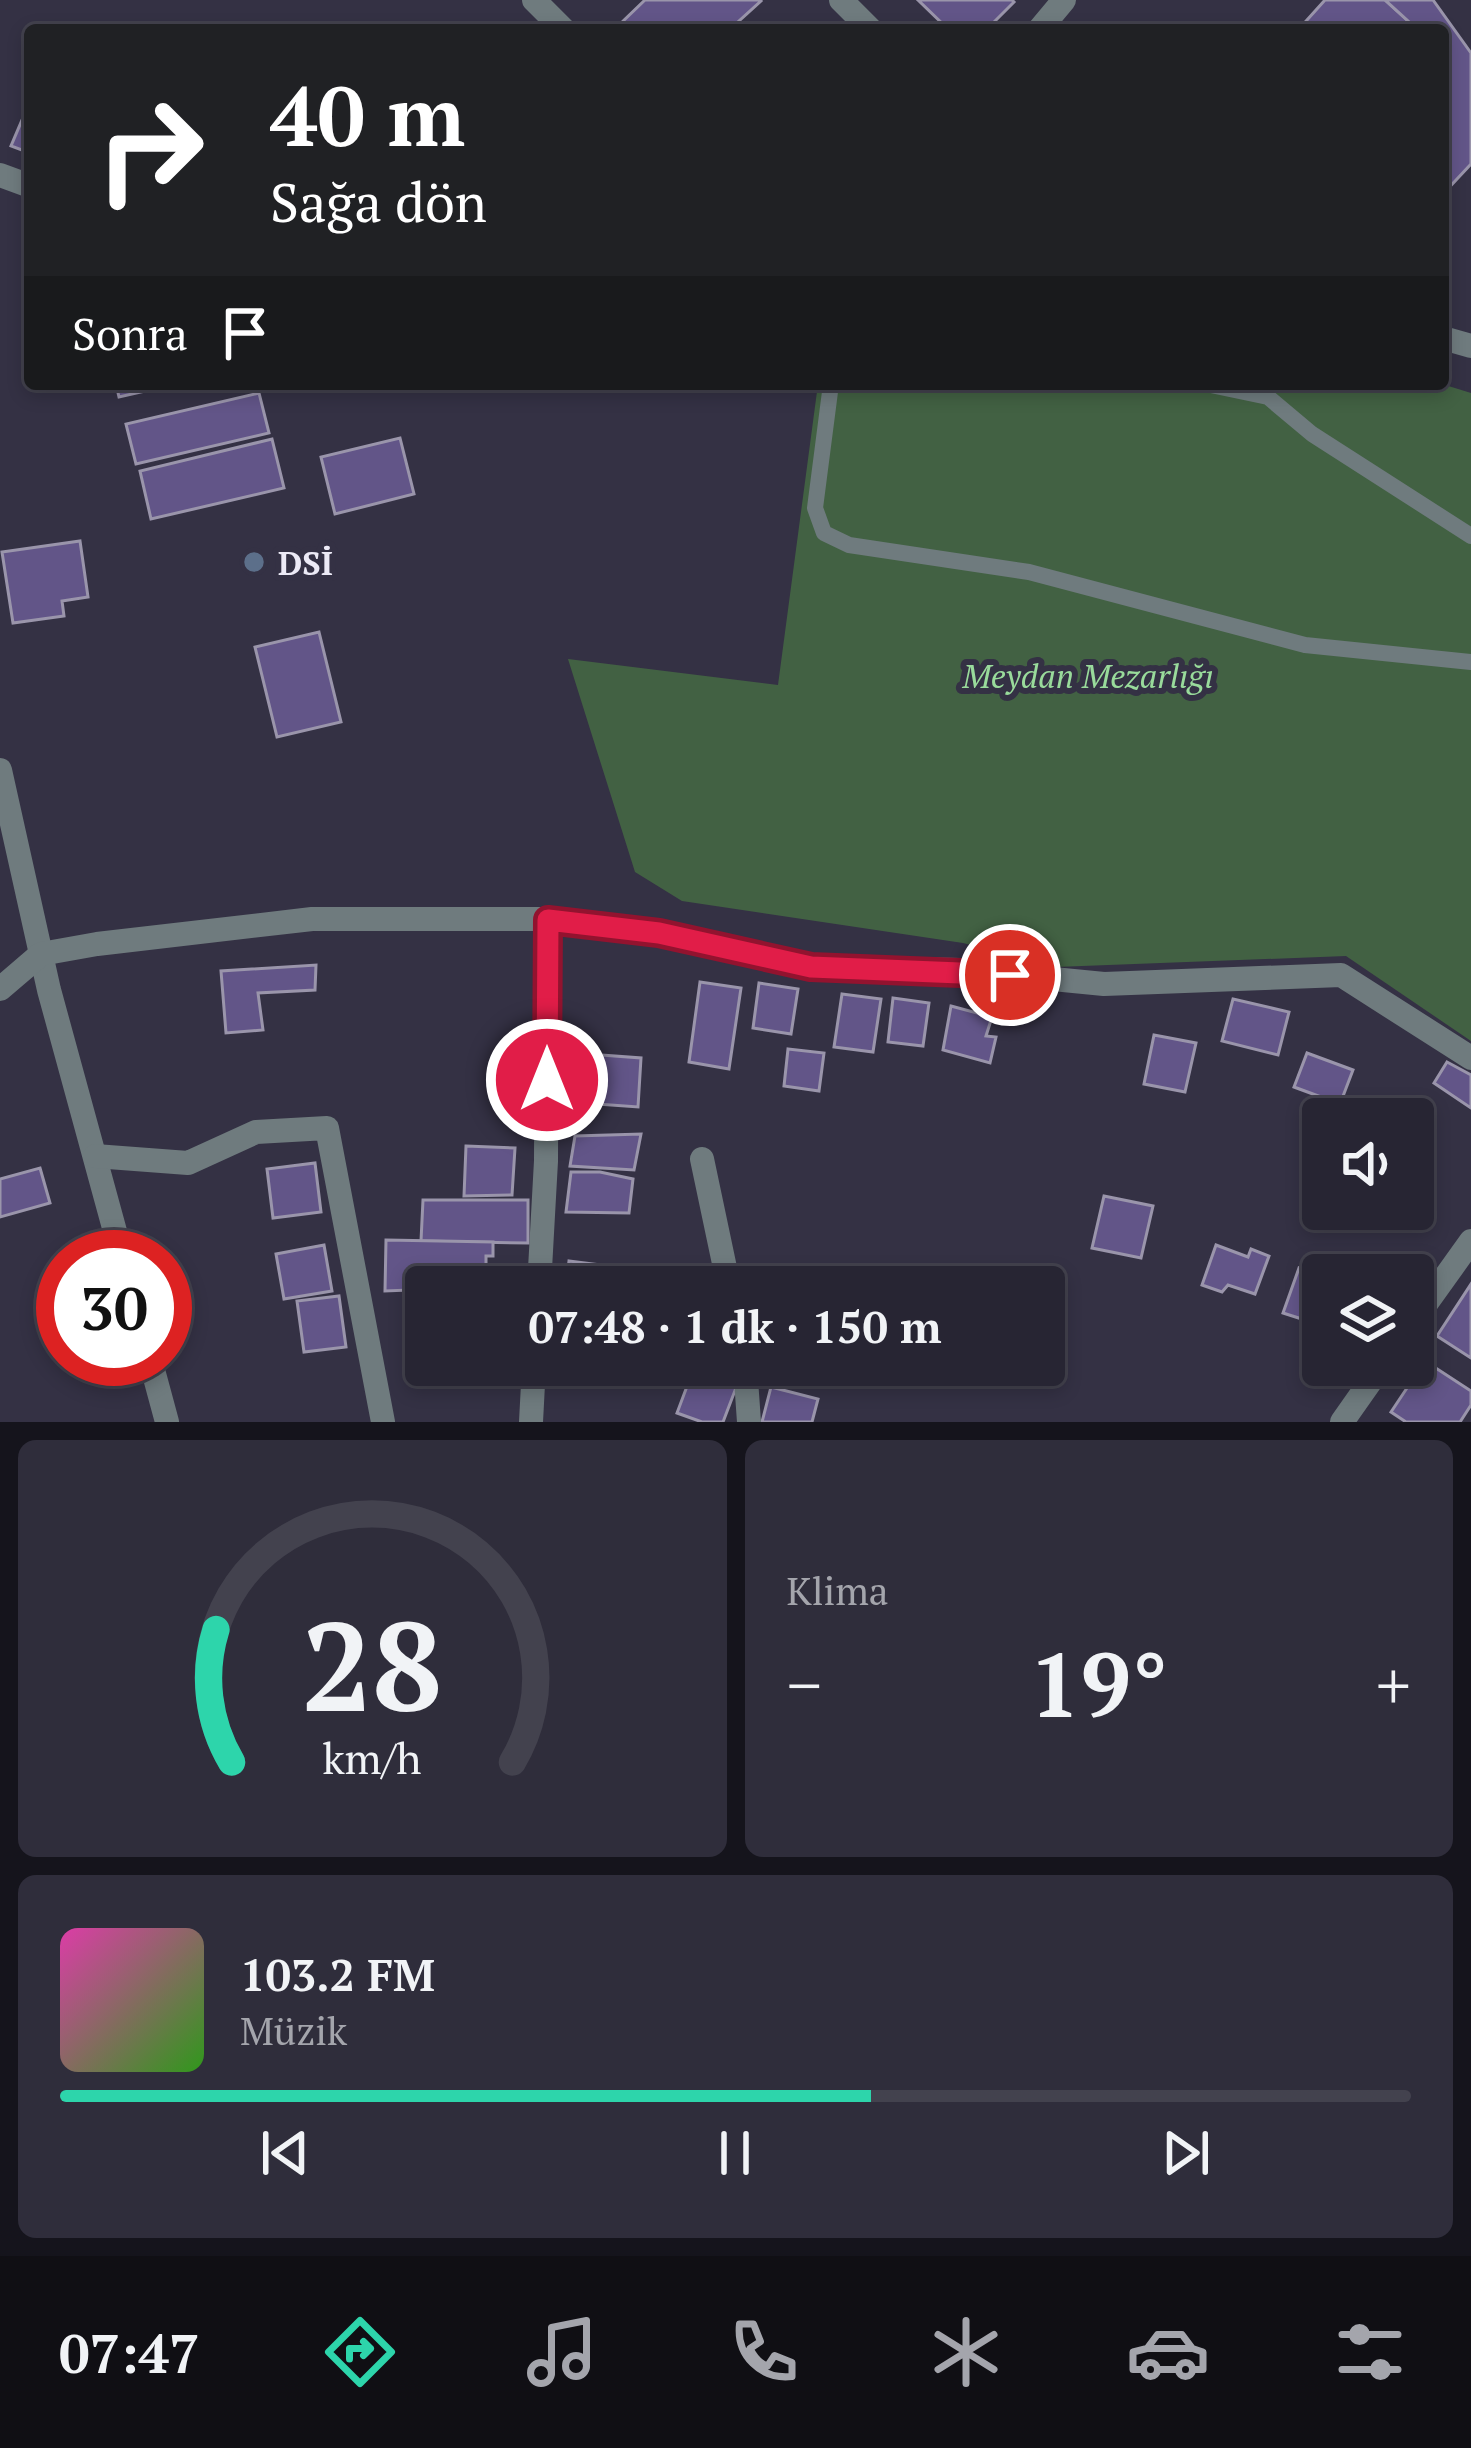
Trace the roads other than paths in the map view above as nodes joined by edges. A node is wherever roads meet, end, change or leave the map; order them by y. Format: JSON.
{"nodes":[{"id":1,"x":534,"y":0,"type":"edge"},
{"id":2,"x":841,"y":0,"type":"edge"},
{"id":3,"x":1064,"y":0,"type":"edge"},
{"id":4,"x":558,"y":24,"type":"edge"},
{"id":5,"x":865,"y":24,"type":"edge"},
{"id":6,"x":1044,"y":24,"type":"edge"},
{"id":7,"x":830,"y":390,"type":"edge"},
{"id":8,"x":1234,"y":390,"type":"edge"},
{"id":9,"x":1471,"y":536,"type":"edge"},
{"id":10,"x":1471,"y":662,"type":"edge"},
{"id":11,"x":0,"y":770,"type":"edge"},
{"id":12,"x":548,"y":920,"type":"junction"},
{"id":13,"x":41,"y":954,"type":"junction"},
{"id":14,"x":0,"y":989,"type":"edge"},
{"id":15,"x":1471,"y":1058,"type":"edge"},
{"id":16,"x":94,"y":1156,"type":"junction"},
{"id":17,"x":702,"y":1159,"type":"dead end"},
{"id":18,"x":115,"y":1230,"type":"edge"},
{"id":19,"x":1471,"y":1241,"type":"edge"},
{"id":20,"x":540,"y":1266,"type":"edge"},
{"id":21,"x":725,"y":1266,"type":"edge"},
{"id":22,"x":1434,"y":1293,"type":"edge"},
{"id":23,"x":157,"y":1386,"type":"edge"},
{"id":24,"x":533,"y":1386,"type":"edge"},
{"id":25,"x":747,"y":1386,"type":"edge"},
{"id":26,"x":1367,"y":1386,"type":"edge"},
{"id":27,"x":167,"y":1422,"type":"edge"},
{"id":28,"x":383,"y":1422,"type":"edge"},
{"id":29,"x":531,"y":1422,"type":"edge"},
{"id":30,"x":749,"y":1422,"type":"edge"},
{"id":31,"x":1342,"y":1422,"type":"edge"}],
"edges":[{"from":1,"to":4,"type":"street"},
{"from":2,"to":5,"type":"street"},
{"from":3,"to":6,"type":"street"},
{"from":7,"to":10,"type":"lane"},
{"from":8,"to":9,"type":"lane"},
{"from":11,"to":13,"type":"street"},
{"from":12,"to":13,"type":"street"},
{"from":12,"to":15,"type":"street"},
{"from":12,"to":20,"type":"street"},
{"from":13,"to":14,"type":"street"},
{"from":13,"to":16,"type":"street"},
{"from":16,"to":18,"type":"street"},
{"from":16,"to":28,"type":"street"},
{"from":17,"to":21,"type":"street"},
{"from":19,"to":22,"type":"street"},
{"from":23,"to":27,"type":"street"},
{"from":24,"to":29,"type":"street"},
{"from":25,"to":30,"type":"street"},
{"from":26,"to":31,"type":"street"}]}
